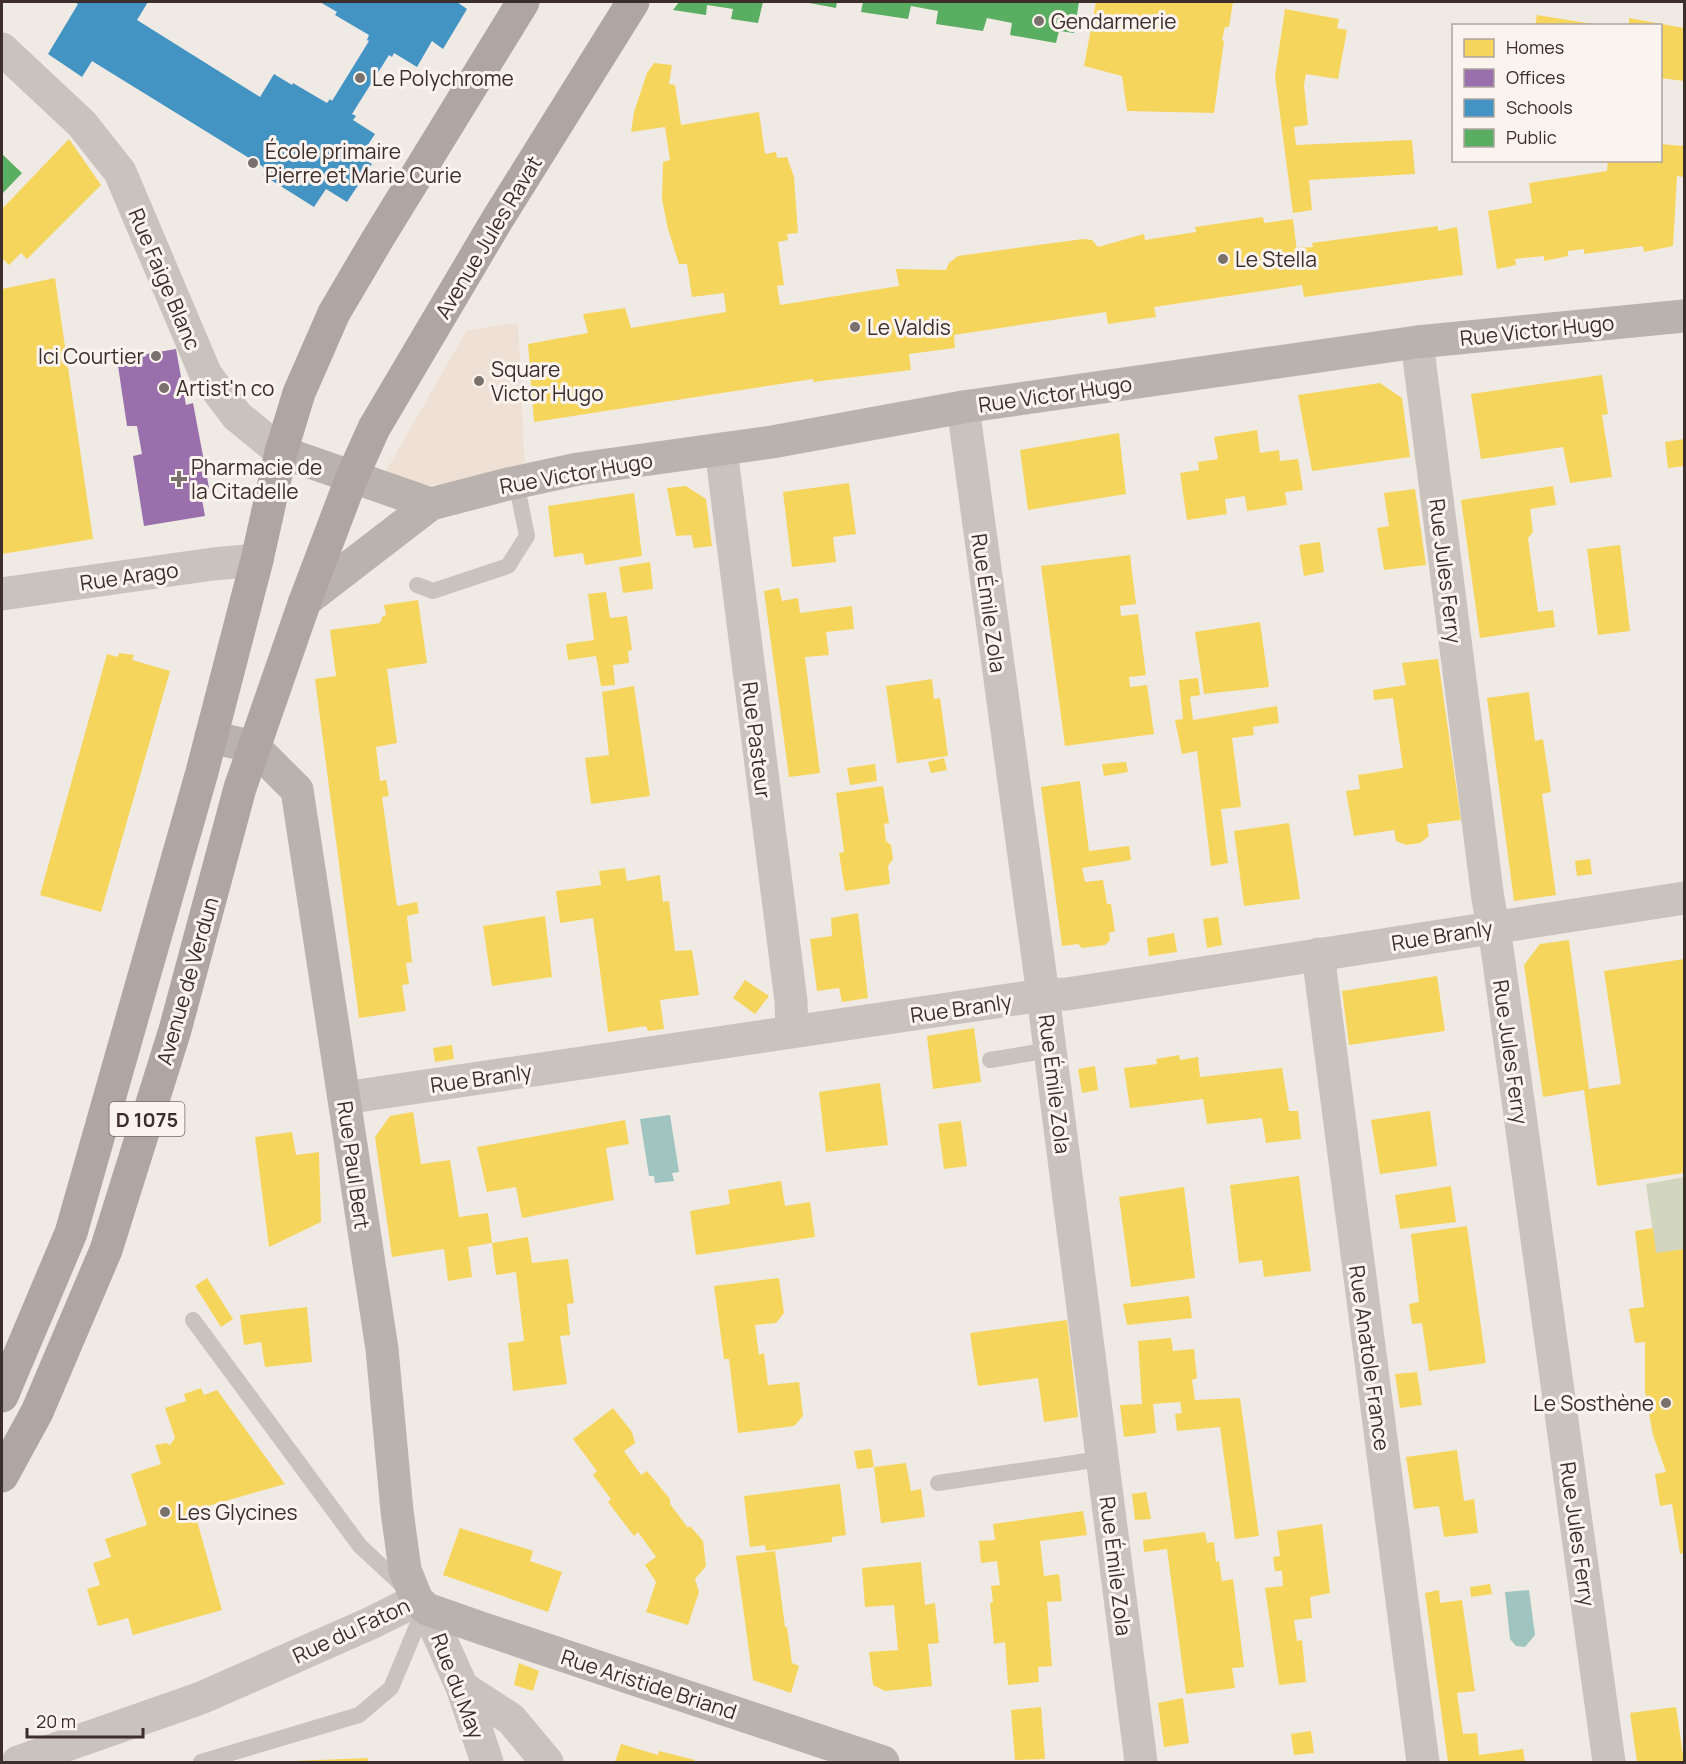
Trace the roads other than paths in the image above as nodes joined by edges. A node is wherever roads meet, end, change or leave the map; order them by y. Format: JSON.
{"nodes":[{"id":1,"x":523,"y":2,"type":"edge"},
{"id":2,"x":633,"y":2,"type":"edge"},
{"id":3,"x":2,"y":50,"type":"edge"},
{"id":4,"x":1684,"y":316,"type":"edge"},
{"id":5,"x":1417,"y":342,"type":"junction"},
{"id":6,"x":963,"y":407,"type":"junction"},
{"id":7,"x":721,"y":449,"type":"junction"},
{"id":8,"x":280,"y":452,"type":"junction"},
{"id":9,"x":352,"y":477,"type":"junction"},
{"id":10,"x":516,"y":482,"type":"junction"},
{"id":11,"x":431,"y":504,"type":"junction"},
{"id":12,"x":257,"y":560,"type":"junction"},
{"id":13,"x":417,"y":585,"type":"dead end"},
{"id":14,"x":2,"y":594,"type":"edge"},
{"id":15,"x":305,"y":601,"type":"junction"},
{"id":16,"x":211,"y":737,"type":"junction"},
{"id":17,"x":254,"y":747,"type":"junction"},
{"id":18,"x":1684,"y":898,"type":"edge"},
{"id":19,"x":1493,"y":927,"type":"junction"},
{"id":20,"x":1318,"y":954,"type":"junction"},
{"id":21,"x":1043,"y":995,"type":"junction"},
{"id":22,"x":792,"y":1032,"type":"junction"},
{"id":23,"x":1050,"y":1050,"type":"junction"},
{"id":24,"x":990,"y":1060,"type":"dead end"},
{"id":25,"x":345,"y":1098,"type":"junction"},
{"id":26,"x":193,"y":1320,"type":"dead end"},
{"id":27,"x":2,"y":1396,"type":"edge"},
{"id":28,"x":1102,"y":1457,"type":"junction"},
{"id":29,"x":2,"y":1476,"type":"edge"},
{"id":30,"x":938,"y":1483,"type":"dead end"},
{"id":31,"x":423,"y":1606,"type":"junction"},
{"id":32,"x":462,"y":1687,"type":"junction"},
{"id":33,"x":18,"y":1762,"type":"edge"},
{"id":34,"x":201,"y":1762,"type":"edge"},
{"id":35,"x":487,"y":1762,"type":"edge"},
{"id":36,"x":548,"y":1762,"type":"edge"},
{"id":37,"x":883,"y":1762,"type":"edge"},
{"id":38,"x":1141,"y":1762,"type":"edge"},
{"id":39,"x":1423,"y":1762,"type":"edge"},
{"id":40,"x":1609,"y":1762,"type":"edge"}],
"edges":[{"from":1,"to":8,"type":"main road"},
{"from":2,"to":9,"type":"main road","name":"Avenue Jules Ravat"},
{"from":3,"to":8,"type":"street","name":"Rue Faige Blanc"},
{"from":4,"to":5,"type":"main road","name":"Rue Victor Hugo"},
{"from":5,"to":6,"type":"main road","name":"Rue Victor Hugo"},
{"from":5,"to":19,"type":"street","name":"Rue Jules Ferry"},
{"from":6,"to":7,"type":"main road","name":"Rue Victor Hugo"},
{"from":6,"to":21,"type":"street","name":"Rue Émile Zola"},
{"from":7,"to":10,"type":"main road","name":"Rue Victor Hugo"},
{"from":7,"to":22,"type":"street","name":"Rue Pasteur"},
{"from":8,"to":9,"type":"main road","name":"Rue Faige Blanc"},
{"from":8,"to":12,"type":"main road","name":"Avenue de Verdun"},
{"from":9,"to":11,"type":"main road"},
{"from":9,"to":15,"type":"main road","name":"Avenue de Verdun"},
{"from":10,"to":11,"type":"main road","name":"Rue Victor Hugo"},
{"from":10,"to":13,"type":"lane"},
{"from":11,"to":15,"type":"main road","name":"Rue Victor Hugo"},
{"from":12,"to":14,"type":"street","name":"Rue Arago"},
{"from":12,"to":16,"type":"main road","name":"Avenue de Verdun"},
{"from":15,"to":17,"type":"main road","name":"Avenue de Verdun"},
{"from":16,"to":17,"type":"main road"},
{"from":16,"to":27,"type":"main road","name":"Avenue de Verdun","number":"D 1075"},
{"from":17,"to":25,"type":"main road","name":"Rue Paul Bert"},
{"from":17,"to":29,"type":"main road","name":"Avenue de Verdun","number":"D 1075"},
{"from":18,"to":19,"type":"street","name":"Rue Branly"},
{"from":19,"to":20,"type":"street","name":"Rue Branly"},
{"from":19,"to":40,"type":"street","name":"Rue Jules Ferry"},
{"from":20,"to":21,"type":"street","name":"Rue Branly"},
{"from":20,"to":39,"type":"street","name":"Rue Anatole France"},
{"from":21,"to":22,"type":"street","name":"Rue Branly"},
{"from":21,"to":23,"type":"street","name":"Rue Émile Zola"},
{"from":22,"to":25,"type":"street","name":"Rue Branly"},
{"from":23,"to":24,"type":"lane"},
{"from":23,"to":28,"type":"street","name":"Rue Émile Zola"},
{"from":25,"to":31,"type":"main road","name":"Rue Paul Bert"},
{"from":26,"to":31,"type":"lane","name":"Rue du Faton"},
{"from":28,"to":30,"type":"lane"},
{"from":28,"to":38,"type":"street","name":"Rue Émile Zola"},
{"from":31,"to":32,"type":"street","name":"Rue du May"},
{"from":31,"to":33,"type":"street","name":"Rue du Faton"},
{"from":31,"to":34,"type":"lane"},
{"from":31,"to":37,"type":"main road","name":"Rue Aristide Briand"},
{"from":32,"to":35,"type":"street","name":"Rue du May"},
{"from":32,"to":36,"type":"street"}]}
